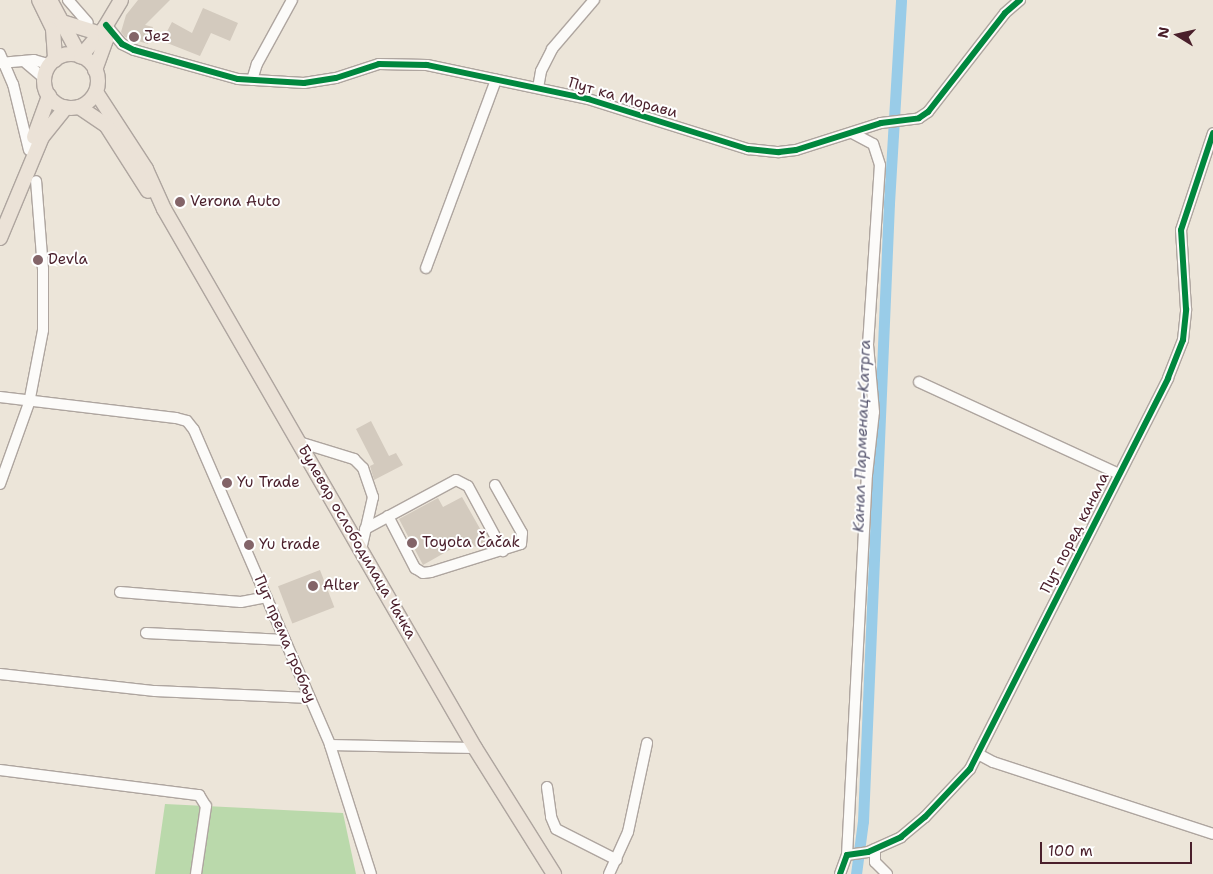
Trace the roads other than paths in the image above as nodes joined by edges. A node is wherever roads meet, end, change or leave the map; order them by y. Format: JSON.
{"nodes":[{"id":1,"x":39,"y":0,"type":"edge"},
{"id":2,"x":50,"y":0,"type":"edge"},
{"id":3,"x":68,"y":0,"type":"edge"},
{"id":4,"x":121,"y":0,"type":"edge"},
{"id":5,"x":292,"y":0,"type":"edge"},
{"id":6,"x":594,"y":0,"type":"edge"},
{"id":7,"x":1020,"y":0,"type":"edge"},
{"id":8,"x":62,"y":22,"type":"junction"},
{"id":9,"x":88,"y":23,"type":"dead end"},
{"id":10,"x":103,"y":28,"type":"junction"},
{"id":11,"x":80,"y":56,"type":"junction"},
{"id":12,"x":1,"y":60,"type":"edge"},
{"id":13,"x":26,"y":63,"type":"junction"},
{"id":14,"x":53,"y":63,"type":"junction"},
{"id":15,"x":95,"y":70,"type":"junction"},
{"id":16,"x":45,"y":78,"type":"junction"},
{"id":17,"x":252,"y":80,"type":"junction"},
{"id":18,"x":496,"y":80,"type":"junction"},
{"id":19,"x":538,"y":88,"type":"junction"},
{"id":20,"x":96,"y":92,"type":"junction"},
{"id":21,"x":49,"y":96,"type":"junction"},
{"id":22,"x":72,"y":107,"type":"junction"},
{"id":23,"x":852,"y":132,"type":"junction"},
{"id":24,"x":1213,"y":133,"type":"edge"},
{"id":25,"x":32,"y":152,"type":"junction"},
{"id":26,"x":36,"y":181,"type":"dead end"},
{"id":27,"x":164,"y":209,"type":"junction"},
{"id":28,"x":0,"y":220,"type":"edge"},
{"id":29,"x":0,"y":238,"type":"edge"},
{"id":30,"x":426,"y":268,"type":"dead end"},
{"id":31,"x":919,"y":382,"type":"dead end"},
{"id":32,"x":0,"y":397,"type":"edge"},
{"id":33,"x":29,"y":402,"type":"junction"},
{"id":34,"x":299,"y":442,"type":"junction"},
{"id":35,"x":1119,"y":474,"type":"junction"},
{"id":36,"x":0,"y":484,"type":"edge"},
{"id":37,"x":495,"y":485,"type":"dead end"},
{"id":38,"x":388,"y":516,"type":"junction"},
{"id":39,"x":366,"y":529,"type":"junction"},
{"id":40,"x":361,"y":550,"type":"junction"},
{"id":41,"x":503,"y":551,"type":"junction"},
{"id":42,"x":120,"y":592,"type":"dead end"},
{"id":43,"x":267,"y":597,"type":"junction"},
{"id":44,"x":146,"y":633,"type":"dead end"},
{"id":45,"x":285,"y":640,"type":"junction"},
{"id":46,"x":0,"y":674,"type":"edge"},
{"id":47,"x":310,"y":698,"type":"junction"},
{"id":48,"x":647,"y":743,"type":"dead end"},
{"id":49,"x":330,"y":745,"type":"junction"},
{"id":50,"x":476,"y":748,"type":"junction"},
{"id":51,"x":978,"y":754,"type":"junction"},
{"id":52,"x":0,"y":770,"type":"edge"},
{"id":53,"x":547,"y":786,"type":"dead end"},
{"id":54,"x":1213,"y":834,"type":"edge"},
{"id":55,"x":871,"y":851,"type":"junction"},
{"id":56,"x":849,"y":854,"type":"junction"},
{"id":57,"x":617,"y":860,"type":"junction"},
{"id":58,"x":196,"y":874,"type":"edge"},
{"id":59,"x":371,"y":874,"type":"edge"},
{"id":60,"x":554,"y":874,"type":"edge"},
{"id":61,"x":609,"y":874,"type":"edge"},
{"id":62,"x":840,"y":874,"type":"edge"},
{"id":63,"x":887,"y":874,"type":"edge"}],
"edges":[{"from":1,"to":14,"type":"main road"},
{"from":2,"to":8,"type":"main road"},
{"from":3,"to":9,"type":"street"},
{"from":4,"to":10,"type":"main road"},
{"from":5,"to":17,"type":"street"},
{"from":6,"to":19,"type":"street"},
{"from":7,"to":23,"type":"street","name":"Пут ка Морави"},
{"from":8,"to":10,"type":"main road"},
{"from":8,"to":11,"type":"main road"},
{"from":10,"to":11,"type":"main road"},
{"from":10,"to":15,"type":"main road"},
{"from":10,"to":17,"type":"street","name":"Пут ка Морави"},
{"from":11,"to":14,"type":"main road"},
{"from":11,"to":15,"type":"main road"},
{"from":12,"to":13,"type":"street"},
{"from":12,"to":25,"type":"street"},
{"from":13,"to":14,"type":"street"},
{"from":13,"to":16,"type":"street"},
{"from":14,"to":16,"type":"main road"},
{"from":15,"to":20,"type":"main road"},
{"from":16,"to":21,"type":"main road"},
{"from":17,"to":18,"type":"street","name":"Пут ка Морави"},
{"from":18,"to":19,"type":"street","name":"Пут ка Морави"},
{"from":18,"to":30,"type":"street"},
{"from":19,"to":23,"type":"street","name":"Пут ка Морави"},
{"from":20,"to":22,"type":"main road"},
{"from":20,"to":27,"type":"main road","name":"Булевар ослободилаца Чачка"},
{"from":21,"to":22,"type":"main road"},
{"from":21,"to":25,"type":"main road"},
{"from":22,"to":25,"type":"main road"},
{"from":22,"to":27,"type":"main road","name":"Булевар ослободилаца Чачка"},
{"from":23,"to":56,"type":"street"},
{"from":24,"to":35,"type":"street","name":"Пут поред канала"},
{"from":25,"to":28,"type":"main road"},
{"from":25,"to":29,"type":"main road"},
{"from":26,"to":33,"type":"street"},
{"from":27,"to":34,"type":"main road","name":"Булевар ослободилаца Чачка"},
{"from":31,"to":35,"type":"street"},
{"from":32,"to":33,"type":"street"},
{"from":33,"to":36,"type":"street"},
{"from":33,"to":43,"type":"street","name":"Пут према гробљу"},
{"from":34,"to":39,"type":"street"},
{"from":34,"to":40,"type":"main road","name":"Булевар ослободилаца Чачка"},
{"from":35,"to":51,"type":"street","name":"Пут поред канала"},
{"from":37,"to":41,"type":"street"},
{"from":38,"to":39,"type":"street"},
{"from":38,"to":41,"type":"street"},
{"from":38,"to":41,"type":"street"},
{"from":39,"to":40,"type":"street"},
{"from":40,"to":50,"type":"main road","name":"Булевар ослободилаца Чачка"},
{"from":42,"to":43,"type":"street"},
{"from":43,"to":45,"type":"street","name":"Пут према гробљу"},
{"from":44,"to":45,"type":"street"},
{"from":45,"to":47,"type":"street","name":"Пут према гробљу"},
{"from":46,"to":47,"type":"street"},
{"from":47,"to":49,"type":"street","name":"Пут према гробљу"},
{"from":48,"to":57,"type":"street"},
{"from":49,"to":50,"type":"street"},
{"from":49,"to":59,"type":"street","name":"Пут према гробљу"},
{"from":50,"to":60,"type":"main road","name":"Булевар ослободилаца Чачка"},
{"from":51,"to":54,"type":"street"},
{"from":51,"to":55,"type":"street","name":"Пут поред канала"},
{"from":52,"to":58,"type":"street"},
{"from":53,"to":57,"type":"street"},
{"from":55,"to":56,"type":"street","name":"Пут поред канала"},
{"from":55,"to":63,"type":"street"},
{"from":56,"to":62,"type":"street"},
{"from":57,"to":61,"type":"street"}]}
